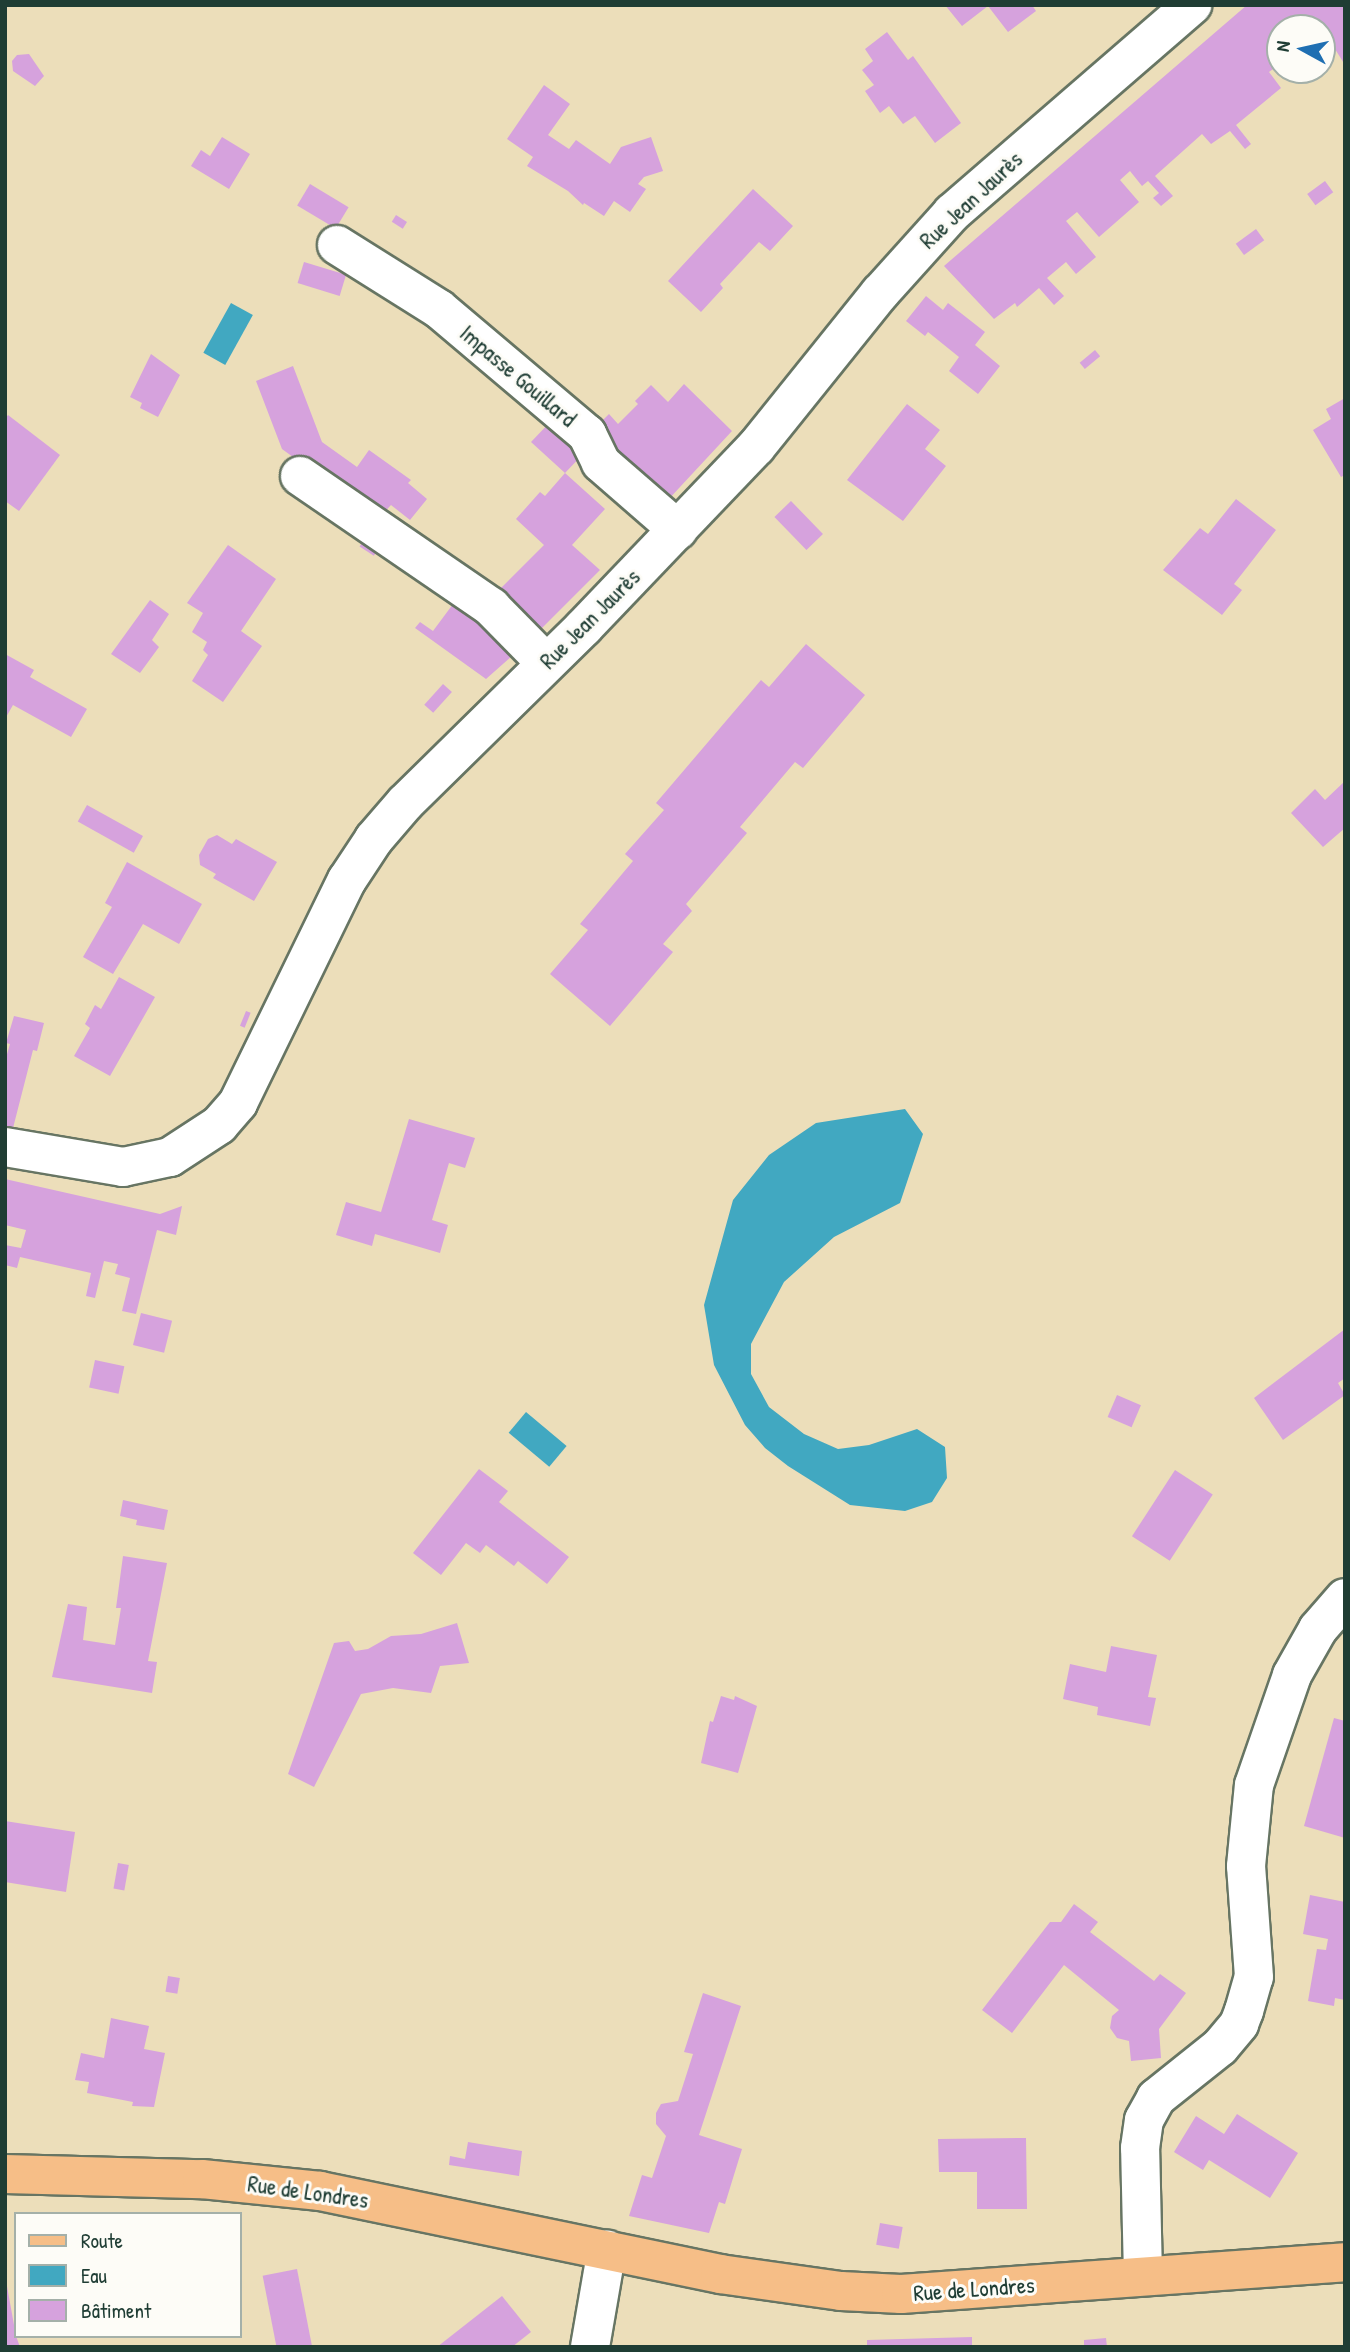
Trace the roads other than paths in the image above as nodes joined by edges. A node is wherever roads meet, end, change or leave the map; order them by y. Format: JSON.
{"nodes":[{"id":1,"x":1192,"y":5,"type":"edge"},
{"id":2,"x":337,"y":245,"type":"dead end"},
{"id":3,"x":300,"y":476,"type":"dead end"},
{"id":4,"x":678,"y":530,"type":"junction"},
{"id":5,"x":546,"y":663,"type":"junction"},
{"id":6,"x":5,"y":1147,"type":"edge"},
{"id":7,"x":1345,"y":1598,"type":"edge"},
{"id":8,"x":5,"y":2174,"type":"edge"},
{"id":9,"x":607,"y":2249,"type":"junction"},
{"id":10,"x":1345,"y":2263,"type":"edge"},
{"id":11,"x":1143,"y":2276,"type":"junction"},
{"id":12,"x":590,"y":2347,"type":"edge"}],
"edges":[{"from":1,"to":4,"type":"street","name":"Rue Jean Jaurès"},
{"from":2,"to":4,"type":"street","name":"Impasse Gouillard"},
{"from":3,"to":5,"type":"street"},
{"from":4,"to":5,"type":"street","name":"Rue Jean Jaurès"},
{"from":5,"to":6,"type":"street","name":"Rue Jean Jaurès"},
{"from":7,"to":11,"type":"street"},
{"from":8,"to":9,"type":"main road","name":"Rue de Londres"},
{"from":9,"to":11,"type":"main road","name":"Rue de Londres"},
{"from":9,"to":12,"type":"street"},
{"from":10,"to":11,"type":"main road","name":"Rue de Londres"}]}
